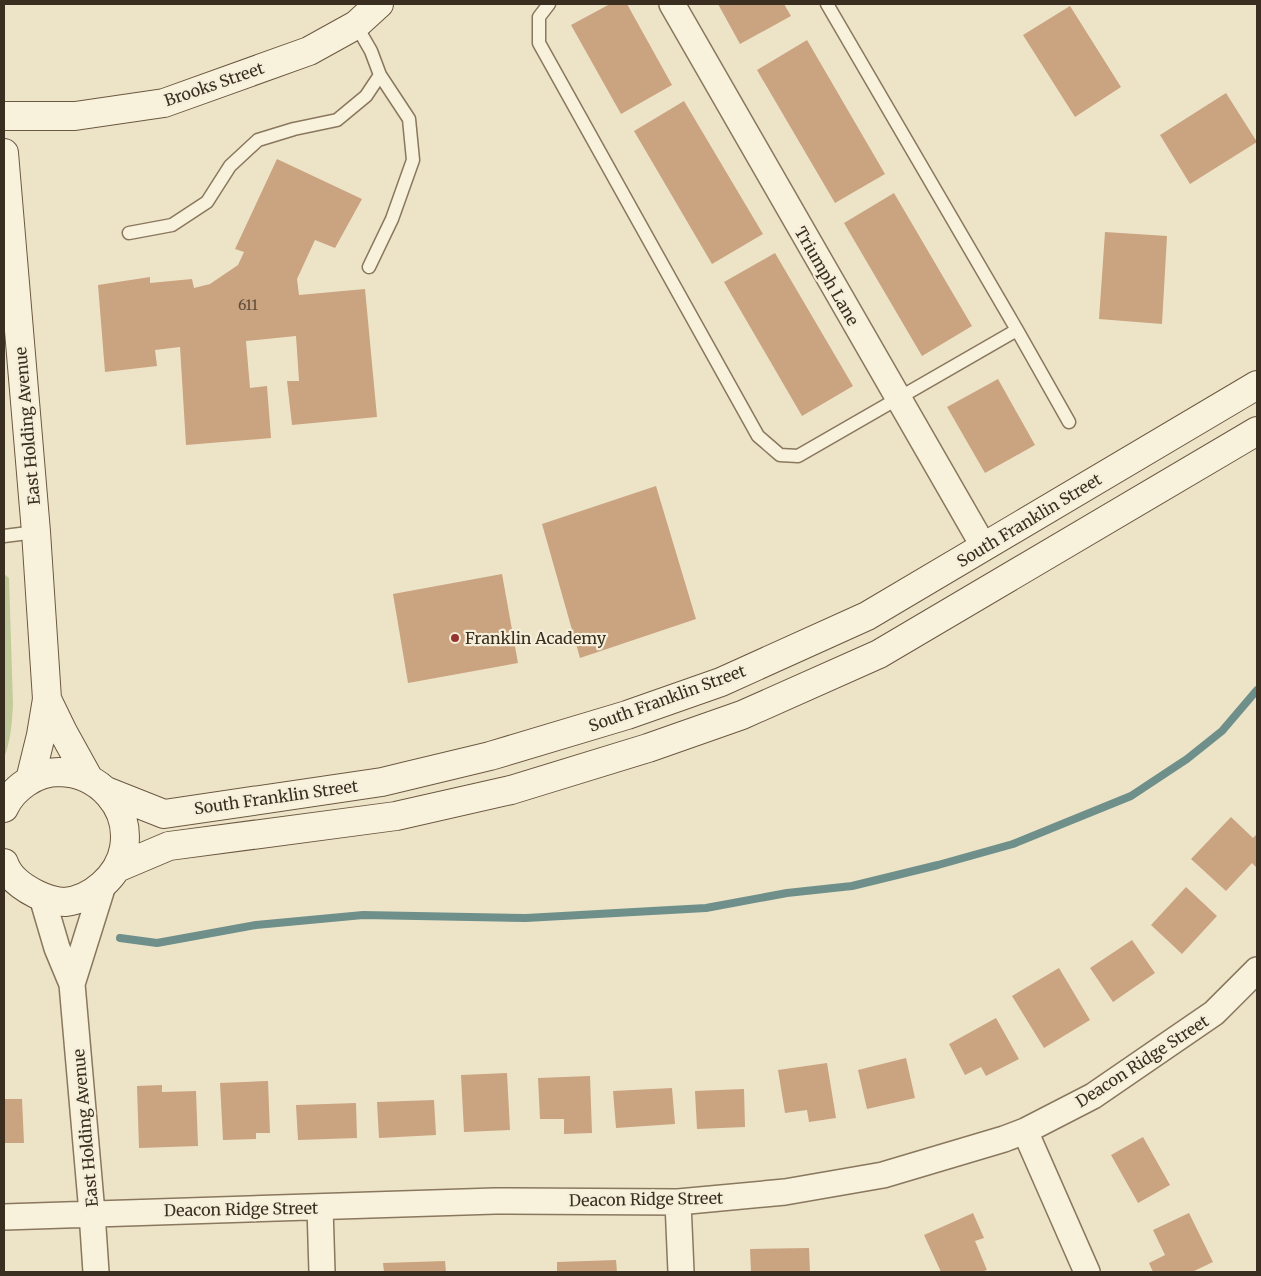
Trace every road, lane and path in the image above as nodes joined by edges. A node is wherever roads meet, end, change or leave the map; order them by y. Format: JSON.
{"nodes":[{"id":1,"x":378,"y":4,"type":"edge"},
{"id":2,"x":550,"y":4,"type":"edge"},
{"id":3,"x":672,"y":4,"type":"edge"},
{"id":4,"x":827,"y":4,"type":"edge"},
{"id":5,"x":356,"y":25,"type":"junction"},
{"id":6,"x":380,"y":75,"type":"junction"},
{"id":7,"x":4,"y":116,"type":"edge"},
{"id":8,"x":4,"y":154,"type":"edge"},
{"id":9,"x":129,"y":233,"type":"dead end"},
{"id":10,"x":369,"y":267,"type":"dead end"},
{"id":11,"x":1017,"y":330,"type":"junction"},
{"id":12,"x":1257,"y":384,"type":"edge"},
{"id":13,"x":898,"y":400,"type":"junction"},
{"id":14,"x":1069,"y":422,"type":"dead end"},
{"id":15,"x":1257,"y":430,"type":"edge"},
{"id":16,"x":36,"y":532,"type":"junction"},
{"id":17,"x":4,"y":536,"type":"edge"},
{"id":18,"x":984,"y":547,"type":"junction"},
{"id":19,"x":47,"y":699,"type":"junction"},
{"id":20,"x":30,"y":780,"type":"junction"},
{"id":21,"x":98,"y":785,"type":"junction"},
{"id":22,"x":4,"y":807,"type":"edge"},
{"id":23,"x":5,"y":868,"type":"edge"},
{"id":24,"x":110,"y":876,"type":"junction"},
{"id":25,"x":42,"y":897,"type":"junction"},
{"id":26,"x":1257,"y":970,"type":"edge"},
{"id":27,"x":72,"y":984,"type":"junction"},
{"id":28,"x":1024,"y":1131,"type":"junction"},
{"id":29,"x":678,"y":1202,"type":"junction"},
{"id":30,"x":320,"y":1207,"type":"junction"},
{"id":31,"x":92,"y":1213,"type":"junction"},
{"id":32,"x":4,"y":1217,"type":"edge"},
{"id":33,"x":96,"y":1272,"type":"edge"},
{"id":34,"x":322,"y":1272,"type":"edge"},
{"id":35,"x":681,"y":1272,"type":"edge"},
{"id":36,"x":1087,"y":1272,"type":"edge"}],
"edges":[{"from":1,"to":5,"type":"street","name":"Brooks Street"},
{"from":2,"to":13,"type":"lane"},
{"from":3,"to":13,"type":"street","name":"Triumph Lane"},
{"from":4,"to":11,"type":"lane"},
{"from":5,"to":6,"type":"lane"},
{"from":5,"to":7,"type":"street","name":"Brooks Street"},
{"from":6,"to":9,"type":"lane"},
{"from":6,"to":10,"type":"lane"},
{"from":8,"to":16,"type":"street","name":"East Holding Avenue"},
{"from":11,"to":13,"type":"lane"},
{"from":11,"to":14,"type":"lane"},
{"from":12,"to":18,"type":"street","name":"South Franklin Street"},
{"from":13,"to":18,"type":"street","name":"Triumph Lane"},
{"from":15,"to":24,"type":"street"},
{"from":16,"to":17,"type":"lane"},
{"from":16,"to":19,"type":"street","name":"East Holding Avenue"},
{"from":18,"to":21,"type":"street","name":"South Franklin Street"},
{"from":19,"to":20,"type":"street","name":"East Holding Avenue"},
{"from":19,"to":21,"type":"street","name":"East Holding Avenue"},
{"from":20,"to":21,"type":"street","name":"South Franklin Street"},
{"from":20,"to":22,"type":"street"},
{"from":21,"to":24,"type":"street","name":"East Holding Avenue"},
{"from":23,"to":25,"type":"street"},
{"from":24,"to":25,"type":"street"},
{"from":24,"to":27,"type":"street","name":"East Holding Avenue"},
{"from":25,"to":27,"type":"street","name":"East Holding Avenue"},
{"from":26,"to":28,"type":"street","name":"Deacon Ridge Street"},
{"from":27,"to":31,"type":"street","name":"East Holding Avenue"},
{"from":28,"to":29,"type":"street","name":"Deacon Ridge Street"},
{"from":28,"to":36,"type":"street"},
{"from":29,"to":30,"type":"street","name":"Deacon Ridge Street"},
{"from":29,"to":35,"type":"street"},
{"from":30,"to":31,"type":"street","name":"Deacon Ridge Street"},
{"from":30,"to":34,"type":"street"},
{"from":31,"to":32,"type":"street","name":"Deacon Ridge Street"},
{"from":31,"to":33,"type":"street","name":"East Holding Avenue"}]}
